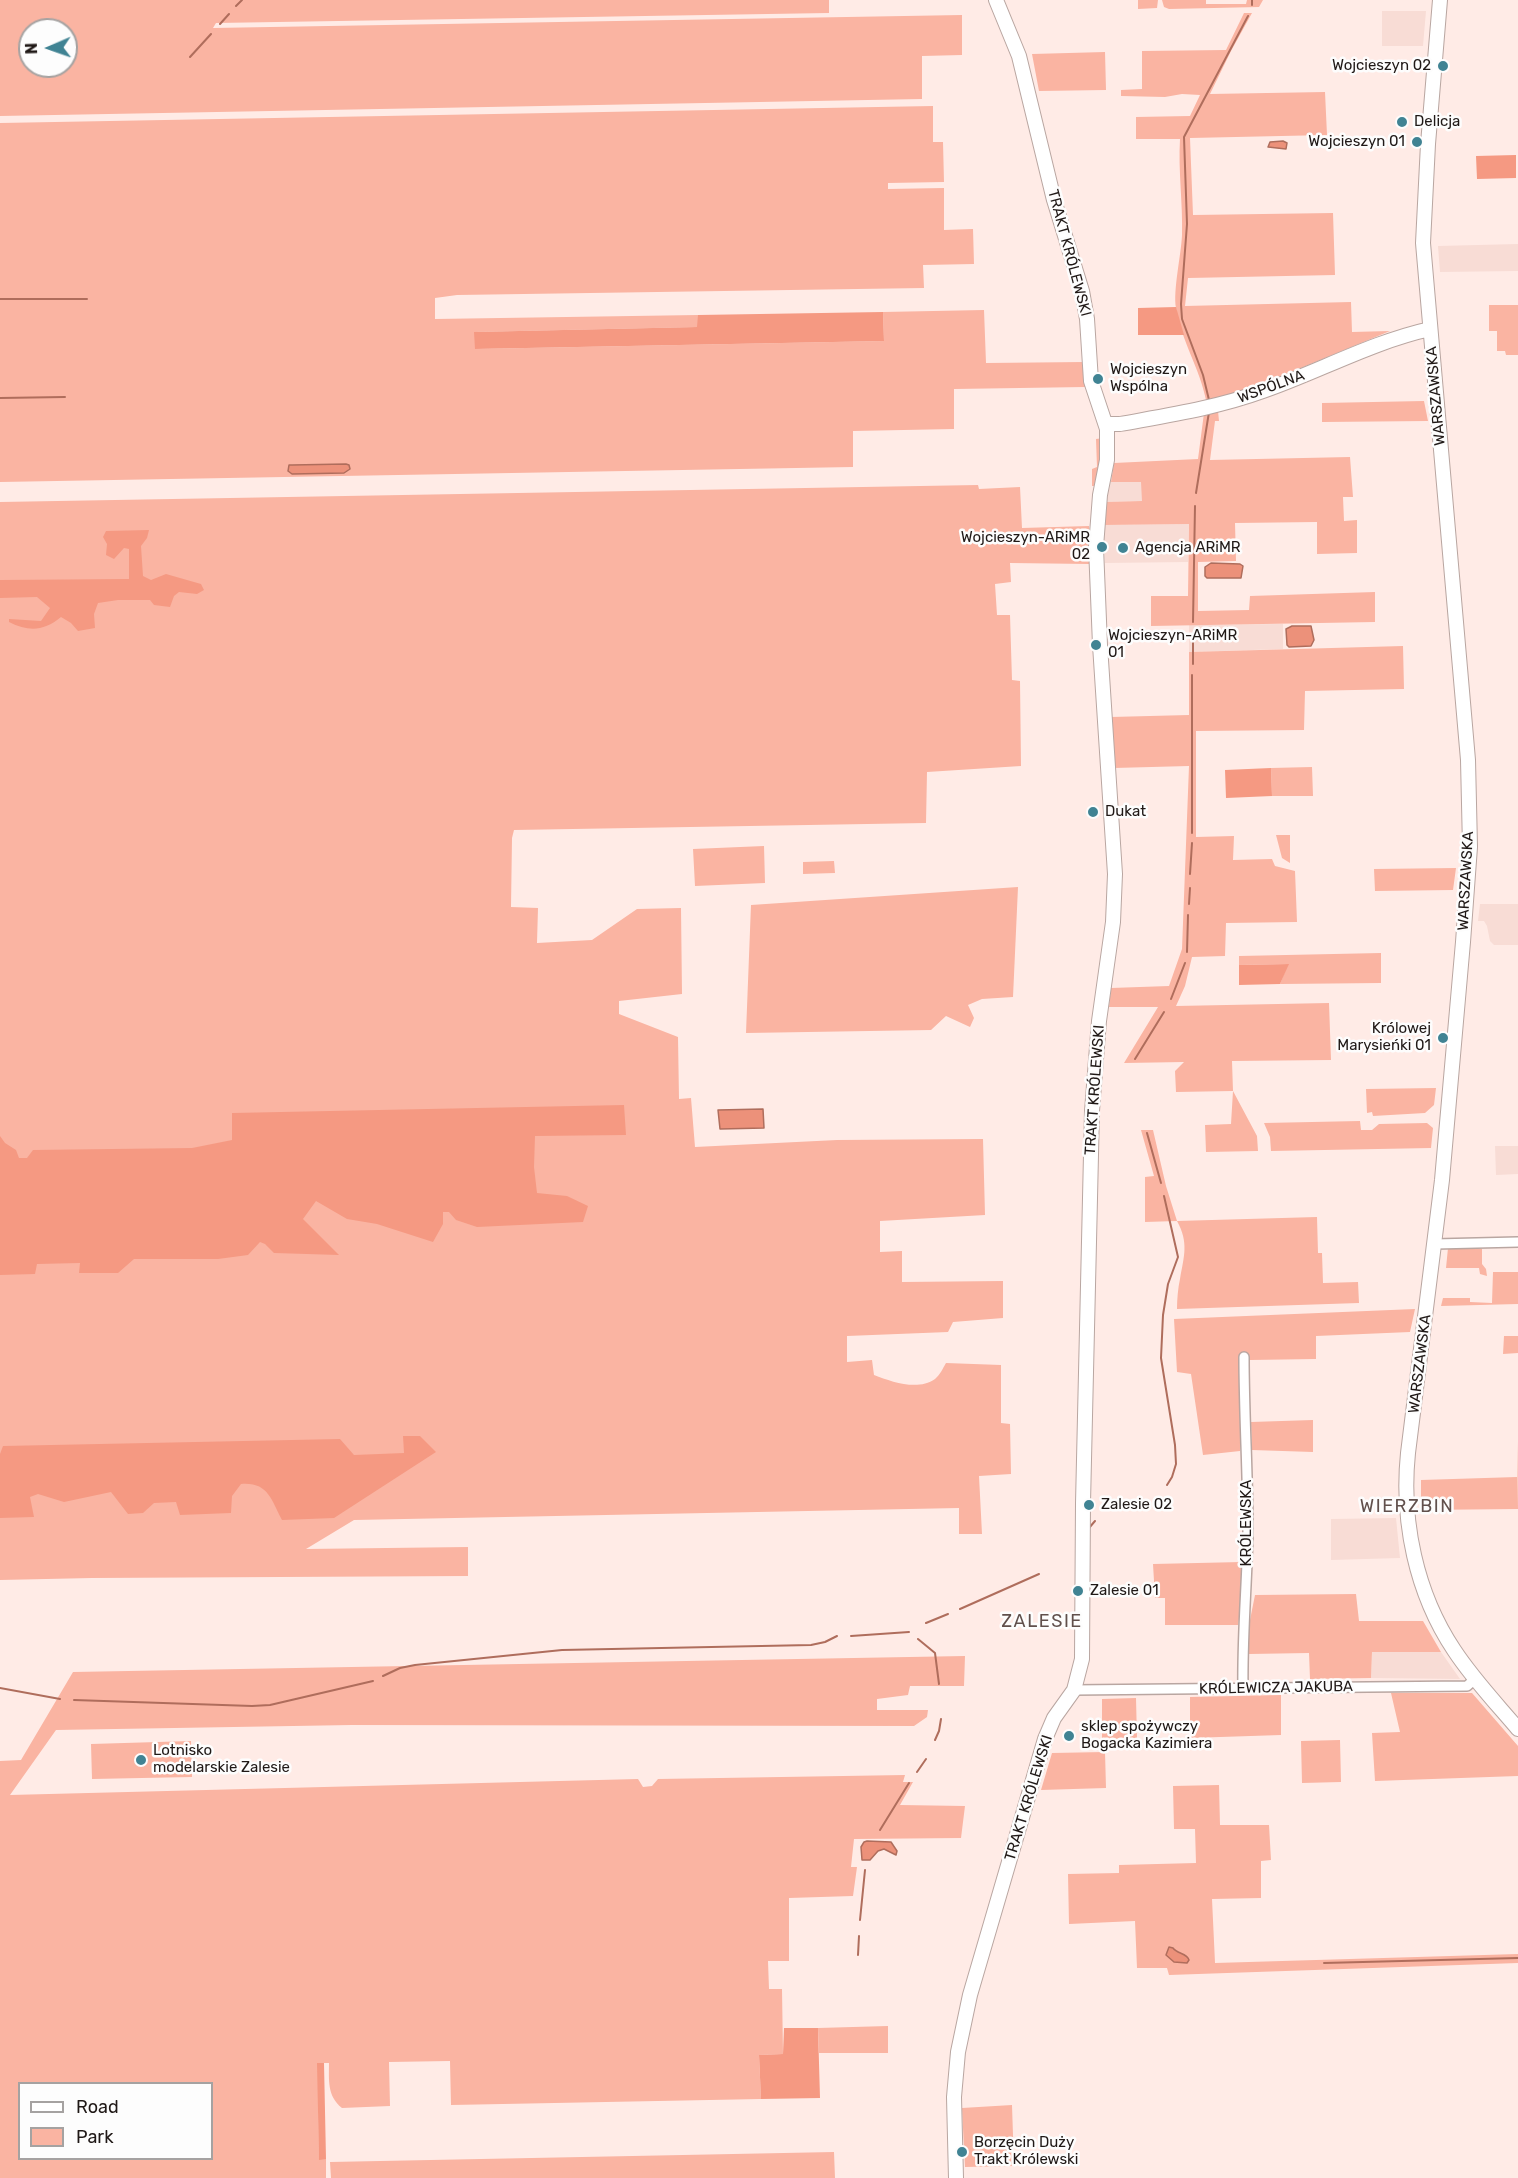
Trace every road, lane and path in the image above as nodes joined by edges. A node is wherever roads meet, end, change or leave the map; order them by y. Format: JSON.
{"nodes":[{"id":1,"x":996,"y":0,"type":"edge"},
{"id":2,"x":1440,"y":0,"type":"edge"},
{"id":3,"x":1430,"y":329,"type":"junction"},
{"id":4,"x":1107,"y":424,"type":"junction"},
{"id":5,"x":1518,"y":1242,"type":"edge"},
{"id":6,"x":1435,"y":1244,"type":"junction"},
{"id":7,"x":1244,"y":1357,"type":"dead end"},
{"id":8,"x":1475,"y":1679,"type":"junction"},
{"id":9,"x":1243,"y":1689,"type":"junction"},
{"id":10,"x":1074,"y":1690,"type":"junction"},
{"id":11,"x":1518,"y":1729,"type":"edge"},
{"id":12,"x":956,"y":2178,"type":"edge"}],
"edges":[{"from":1,"to":4,"type":"street","name":"TRAKT KRÓLEWSKI"},
{"from":2,"to":3,"type":"street","name":"WARSZAWSKA"},
{"from":3,"to":4,"type":"street","name":"WSPÓLNA"},
{"from":3,"to":6,"type":"street","name":"WARSZAWSKA"},
{"from":4,"to":10,"type":"street","name":"TRAKT KRÓLEWSKI"},
{"from":5,"to":6,"type":"street"},
{"from":6,"to":8,"type":"street","name":"WARSZAWSKA"},
{"from":7,"to":9,"type":"street","name":"KRÓLEWSKA"},
{"from":8,"to":9,"type":"street","name":"KRÓLEWICZA JAKUBA"},
{"from":8,"to":11,"type":"street","name":"WARSZAWSKA"},
{"from":9,"to":10,"type":"street","name":"KRÓLEWICZA JAKUBA"},
{"from":10,"to":12,"type":"street","name":"TRAKT KRÓLEWSKI"}]}
